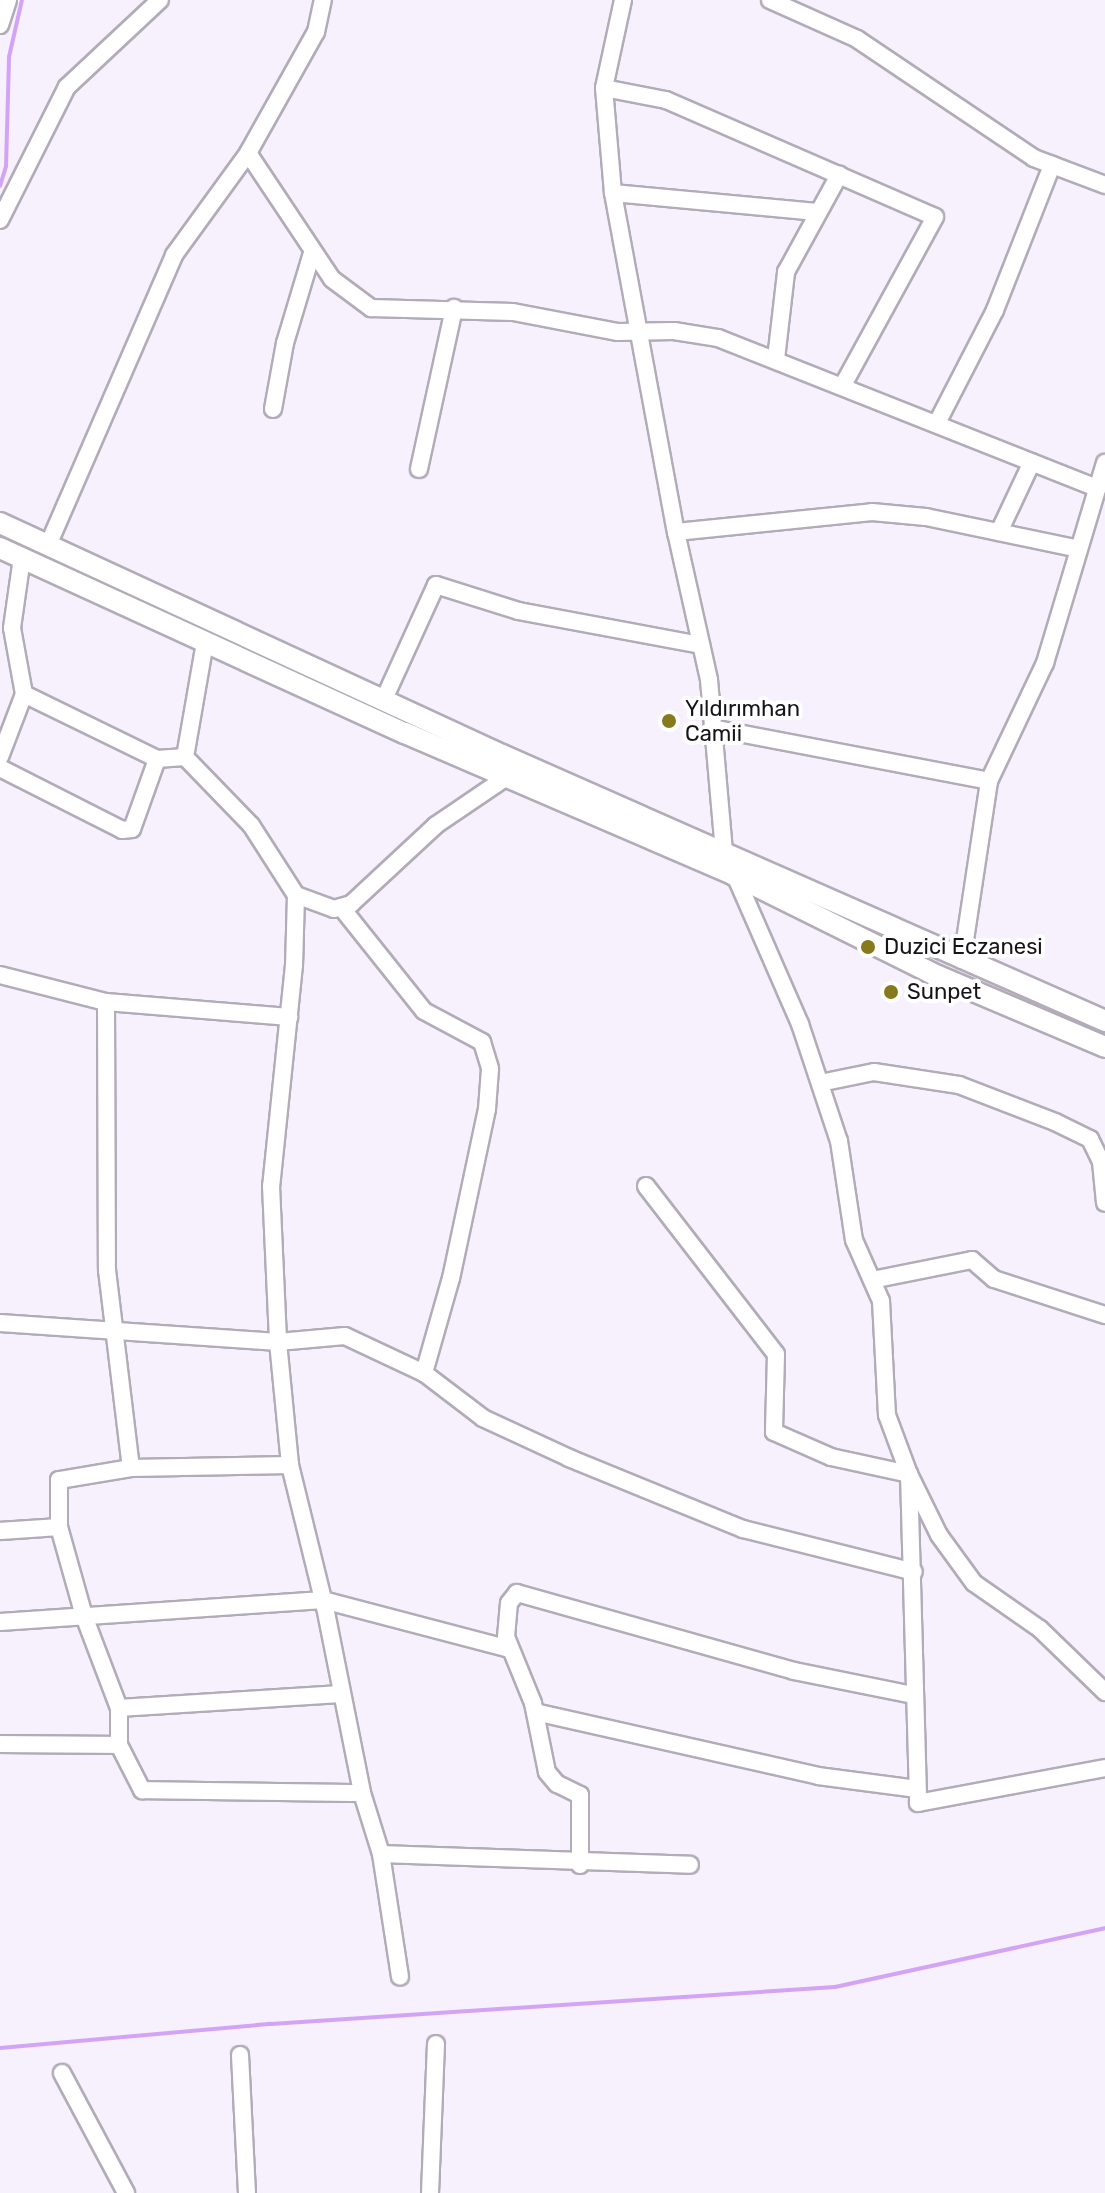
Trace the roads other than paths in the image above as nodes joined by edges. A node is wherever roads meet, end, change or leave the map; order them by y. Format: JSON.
{"nodes":[{"id":1,"x":8,"y":0,"type":"edge"},
{"id":2,"x":160,"y":0,"type":"edge"},
{"id":3,"x":323,"y":0,"type":"edge"},
{"id":4,"x":623,"y":0,"type":"edge"},
{"id":5,"x":770,"y":0,"type":"edge"},
{"id":6,"x":0,"y":25,"type":"edge"},
{"id":7,"x":604,"y":88,"type":"junction"},
{"id":8,"x":248,"y":153,"type":"junction"},
{"id":9,"x":1052,"y":165,"type":"junction"},
{"id":10,"x":839,"y":175,"type":"junction"},
{"id":11,"x":1105,"y":185,"type":"edge"},
{"id":12,"x":613,"y":193,"type":"junction"},
{"id":13,"x":817,"y":212,"type":"junction"},
{"id":14,"x":0,"y":220,"type":"edge"},
{"id":15,"x":312,"y":253,"type":"junction"},
{"id":16,"x":454,"y":308,"type":"junction"},
{"id":17,"x":638,"y":330,"type":"junction"},
{"id":18,"x":776,"y":359,"type":"junction"},
{"id":19,"x":843,"y":385,"type":"junction"},
{"id":20,"x":273,"y":409,"type":"dead end"},
{"id":21,"x":937,"y":423,"type":"junction"},
{"id":22,"x":1032,"y":462,"type":"junction"},
{"id":23,"x":1105,"y":463,"type":"edge"},
{"id":24,"x":419,"y":469,"type":"dead end"},
{"id":25,"x":1097,"y":488,"type":"junction"},
{"id":26,"x":1098,"y":509,"type":"edge"},
{"id":27,"x":0,"y":523,"type":"edge"},
{"id":28,"x":676,"y":532,"type":"junction"},
{"id":29,"x":999,"y":532,"type":"junction"},
{"id":30,"x":49,"y":543,"type":"junction"},
{"id":31,"x":0,"y":548,"type":"edge"},
{"id":32,"x":1079,"y":549,"type":"junction"},
{"id":33,"x":22,"y":558,"type":"junction"},
{"id":34,"x":205,"y":642,"type":"junction"},
{"id":35,"x":701,"y":645,"type":"junction"},
{"id":36,"x":24,"y":694,"type":"junction"},
{"id":37,"x":385,"y":697,"type":"junction"},
{"id":38,"x":712,"y":728,"type":"junction"},
{"id":39,"x":0,"y":757,"type":"edge"},
{"id":40,"x":185,"y":757,"type":"junction"},
{"id":41,"x":157,"y":759,"type":"junction"},
{"id":42,"x":0,"y":768,"type":"edge"},
{"id":43,"x":508,"y":776,"type":"junction"},
{"id":44,"x":989,"y":781,"type":"junction"},
{"id":45,"x":724,"y":850,"type":"junction"},
{"id":46,"x":734,"y":875,"type":"junction"},
{"id":47,"x":296,"y":895,"type":"junction"},
{"id":48,"x":341,"y":907,"type":"junction"},
{"id":49,"x":962,"y":960,"type":"junction"},
{"id":50,"x":0,"y":975,"type":"edge"},
{"id":51,"x":106,"y":1002,"type":"junction"},
{"id":52,"x":289,"y":1017,"type":"junction"},
{"id":53,"x":1105,"y":1021,"type":"edge"},
{"id":54,"x":1105,"y":1047,"type":"edge"},
{"id":55,"x":820,"y":1083,"type":"junction"},
{"id":56,"x":646,"y":1186,"type":"dead end"},
{"id":57,"x":1105,"y":1203,"type":"edge"},
{"id":58,"x":872,"y":1280,"type":"junction"},
{"id":59,"x":1105,"y":1315,"type":"edge"},
{"id":60,"x":0,"y":1323,"type":"edge"},
{"id":61,"x":117,"y":1335,"type":"junction"},
{"id":62,"x":278,"y":1342,"type":"junction"},
{"id":63,"x":424,"y":1373,"type":"junction"},
{"id":64,"x":290,"y":1465,"type":"junction"},
{"id":65,"x":131,"y":1468,"type":"junction"},
{"id":66,"x":909,"y":1474,"type":"junction"},
{"id":67,"x":1,"y":1526,"type":"edge"},
{"id":68,"x":59,"y":1527,"type":"junction"},
{"id":69,"x":914,"y":1572,"type":"junction"},
{"id":70,"x":323,"y":1600,"type":"junction"},
{"id":71,"x":84,"y":1616,"type":"junction"},
{"id":72,"x":0,"y":1622,"type":"edge"},
{"id":73,"x":510,"y":1649,"type":"junction"},
{"id":74,"x":1105,"y":1692,"type":"edge"},
{"id":75,"x":341,"y":1694,"type":"junction"},
{"id":76,"x":913,"y":1695,"type":"junction"},
{"id":77,"x":119,"y":1708,"type":"junction"},
{"id":78,"x":535,"y":1712,"type":"junction"},
{"id":79,"x":0,"y":1744,"type":"edge"},
{"id":80,"x":119,"y":1745,"type":"junction"},
{"id":81,"x":1105,"y":1768,"type":"edge"},
{"id":82,"x":917,"y":1789,"type":"junction"},
{"id":83,"x":362,"y":1793,"type":"junction"},
{"id":84,"x":381,"y":1854,"type":"junction"},
{"id":85,"x":580,"y":1865,"type":"junction"},
{"id":86,"x":690,"y":1865,"type":"dead end"},
{"id":87,"x":400,"y":1977,"type":"dead end"},
{"id":88,"x":436,"y":2044,"type":"dead end"},
{"id":89,"x":240,"y":2055,"type":"dead end"},
{"id":90,"x":62,"y":2073,"type":"dead end"},
{"id":91,"x":126,"y":2193,"type":"edge"},
{"id":92,"x":247,"y":2193,"type":"edge"},
{"id":93,"x":430,"y":2193,"type":"edge"}],
"edges":[{"from":1,"to":6,"type":"street"},
{"from":2,"to":14,"type":"street"},
{"from":3,"to":8,"type":"street"},
{"from":4,"to":7,"type":"street"},
{"from":5,"to":9,"type":"street"},
{"from":7,"to":10,"type":"street"},
{"from":7,"to":12,"type":"street"},
{"from":8,"to":15,"type":"street"},
{"from":8,"to":30,"type":"street"},
{"from":9,"to":11,"type":"street"},
{"from":9,"to":21,"type":"street"},
{"from":10,"to":13,"type":"street"},
{"from":10,"to":19,"type":"street"},
{"from":12,"to":13,"type":"street"},
{"from":12,"to":17,"type":"street"},
{"from":13,"to":18,"type":"street"},
{"from":15,"to":16,"type":"street"},
{"from":15,"to":20,"type":"street"},
{"from":16,"to":17,"type":"street"},
{"from":16,"to":24,"type":"street"},
{"from":17,"to":18,"type":"street"},
{"from":17,"to":28,"type":"street"},
{"from":18,"to":19,"type":"street"},
{"from":19,"to":21,"type":"street"},
{"from":21,"to":22,"type":"street"},
{"from":22,"to":25,"type":"street"},
{"from":22,"to":29,"type":"street"},
{"from":23,"to":25,"type":"street"},
{"from":25,"to":26,"type":"street"},
{"from":26,"to":32,"type":"street"},
{"from":27,"to":30,"type":"main road"},
{"from":28,"to":29,"type":"street"},
{"from":28,"to":35,"type":"street"},
{"from":29,"to":32,"type":"street"},
{"from":30,"to":37,"type":"main road"},
{"from":31,"to":33,"type":"main road"},
{"from":32,"to":44,"type":"street"},
{"from":33,"to":34,"type":"main road"},
{"from":33,"to":36,"type":"street"},
{"from":34,"to":40,"type":"street"},
{"from":34,"to":43,"type":"main road"},
{"from":35,"to":37,"type":"street"},
{"from":35,"to":38,"type":"street"},
{"from":36,"to":39,"type":"street"},
{"from":36,"to":41,"type":"street"},
{"from":37,"to":45,"type":"main road"},
{"from":38,"to":44,"type":"street"},
{"from":38,"to":45,"type":"street"},
{"from":40,"to":41,"type":"street"},
{"from":40,"to":47,"type":"street"},
{"from":41,"to":42,"type":"street"},
{"from":43,"to":46,"type":"main road"},
{"from":43,"to":48,"type":"street"},
{"from":44,"to":49,"type":"street"},
{"from":45,"to":46,"type":"street"},
{"from":45,"to":49,"type":"main road"},
{"from":46,"to":54,"type":"main road"},
{"from":46,"to":55,"type":"street"},
{"from":47,"to":48,"type":"street"},
{"from":47,"to":52,"type":"street"},
{"from":48,"to":63,"type":"street"},
{"from":49,"to":53,"type":"main road"},
{"from":50,"to":51,"type":"street"},
{"from":51,"to":52,"type":"street"},
{"from":51,"to":61,"type":"street"},
{"from":52,"to":62,"type":"street"},
{"from":55,"to":57,"type":"street"},
{"from":55,"to":58,"type":"street"},
{"from":56,"to":66,"type":"street"},
{"from":58,"to":59,"type":"street"},
{"from":58,"to":66,"type":"street"},
{"from":60,"to":61,"type":"street"},
{"from":61,"to":62,"type":"street"},
{"from":61,"to":65,"type":"street"},
{"from":62,"to":63,"type":"street"},
{"from":62,"to":64,"type":"street"},
{"from":63,"to":69,"type":"street"},
{"from":64,"to":65,"type":"street"},
{"from":64,"to":70,"type":"street"},
{"from":65,"to":68,"type":"street"},
{"from":66,"to":69,"type":"street"},
{"from":66,"to":74,"type":"street"},
{"from":67,"to":68,"type":"street"},
{"from":68,"to":71,"type":"street"},
{"from":69,"to":76,"type":"street"},
{"from":70,"to":71,"type":"street"},
{"from":70,"to":73,"type":"street"},
{"from":70,"to":75,"type":"street"},
{"from":71,"to":72,"type":"street"},
{"from":71,"to":77,"type":"street"},
{"from":73,"to":76,"type":"street"},
{"from":73,"to":78,"type":"street"},
{"from":75,"to":77,"type":"street"},
{"from":75,"to":83,"type":"street"},
{"from":76,"to":82,"type":"street"},
{"from":77,"to":80,"type":"street"},
{"from":78,"to":82,"type":"street"},
{"from":78,"to":85,"type":"street"},
{"from":79,"to":80,"type":"street"},
{"from":80,"to":83,"type":"street"},
{"from":81,"to":82,"type":"street"},
{"from":83,"to":84,"type":"street"},
{"from":84,"to":85,"type":"street"},
{"from":84,"to":87,"type":"street"},
{"from":85,"to":86,"type":"street"},
{"from":88,"to":93,"type":"street"},
{"from":89,"to":92,"type":"street"},
{"from":90,"to":91,"type":"street"}]}
